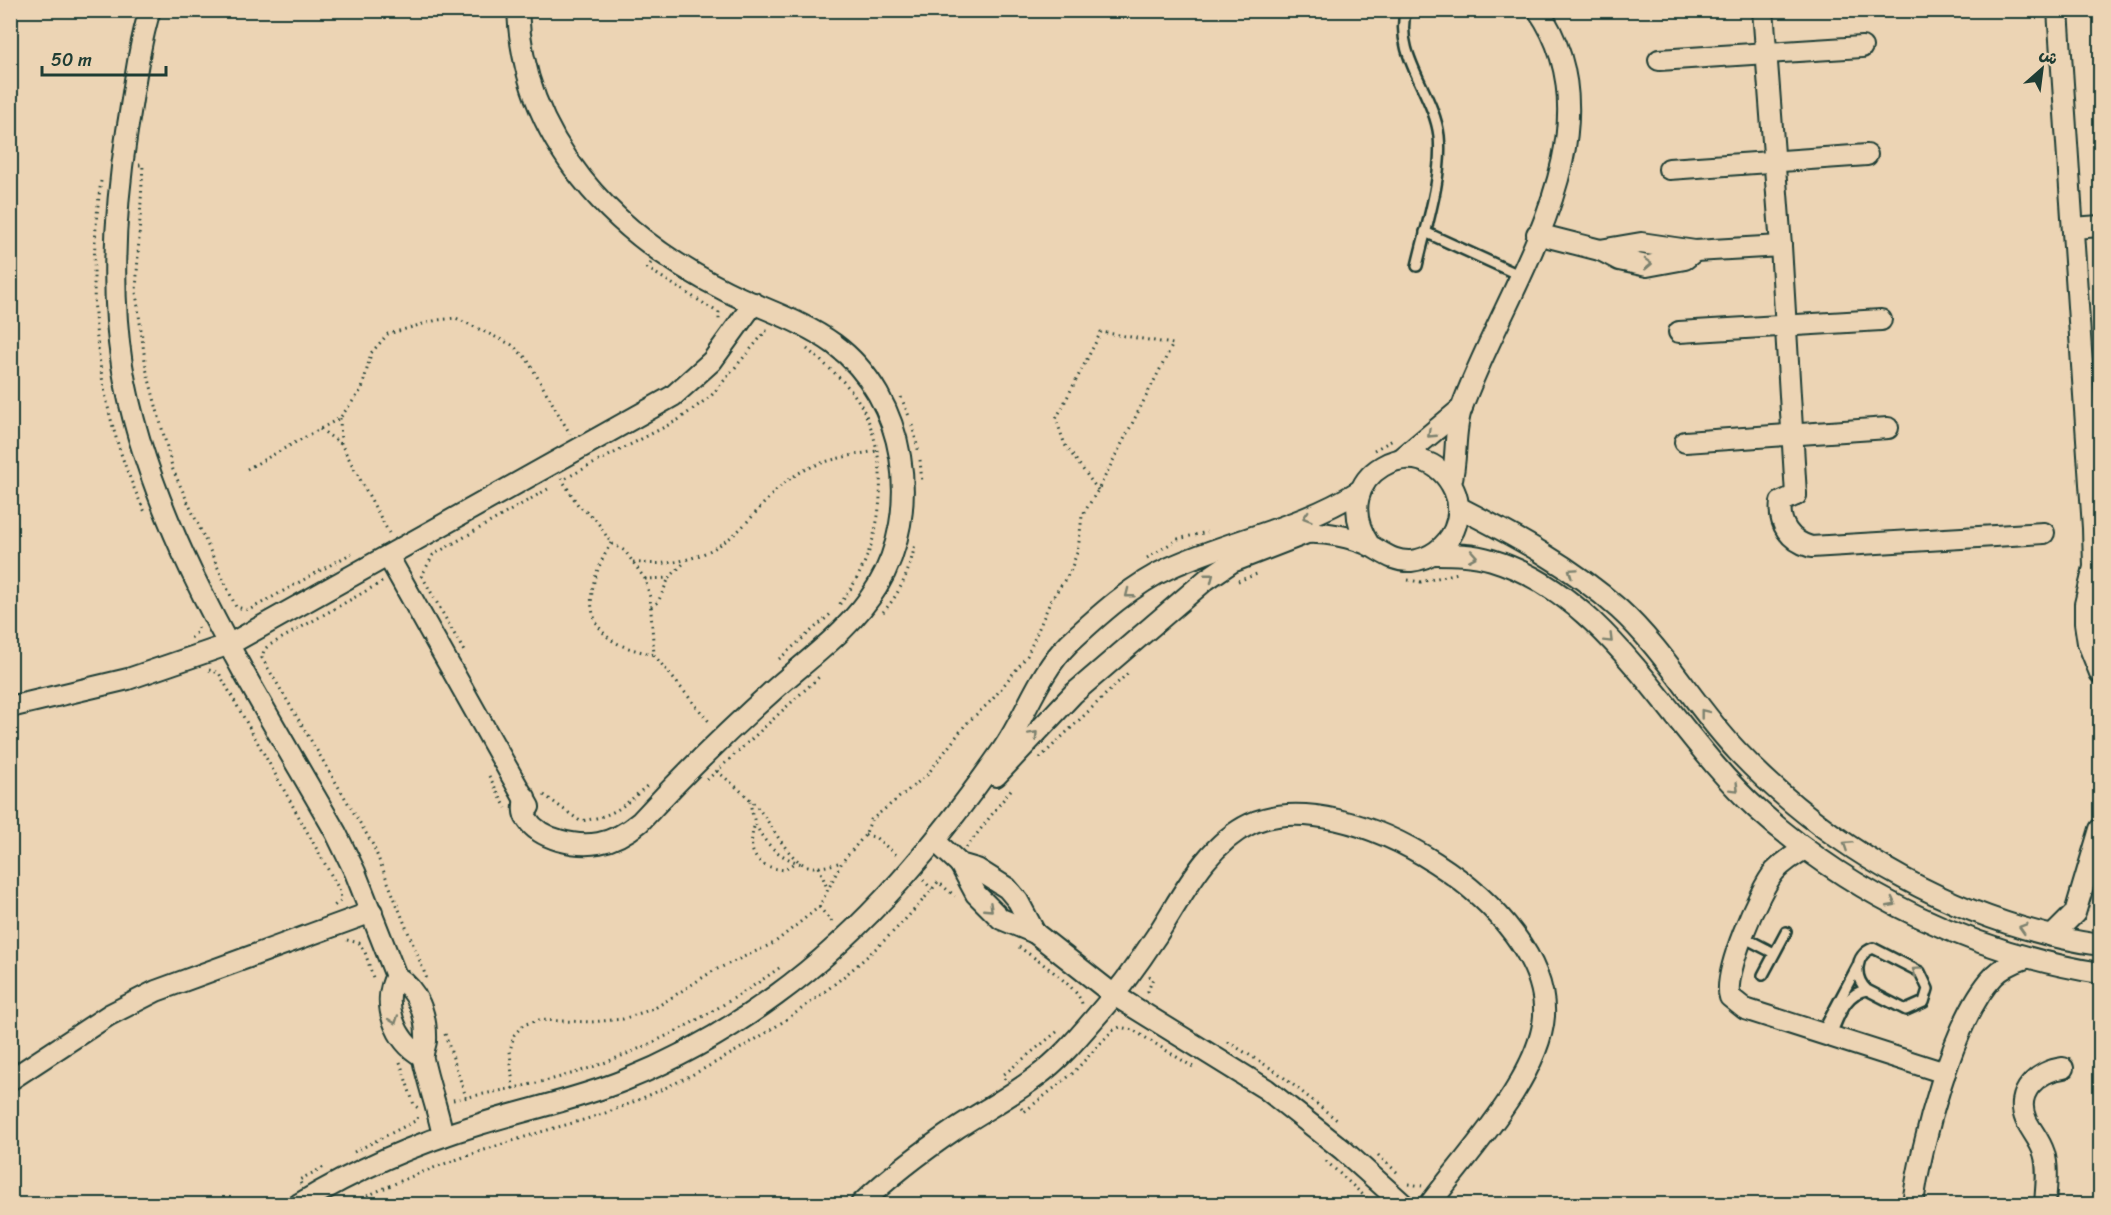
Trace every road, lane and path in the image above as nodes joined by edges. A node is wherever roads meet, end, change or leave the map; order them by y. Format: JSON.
{"nodes":[{"id":1,"x":150,"y":10,"type":"edge"},
{"id":2,"x":518,"y":10,"type":"edge"},
{"id":3,"x":1406,"y":10,"type":"edge"},
{"id":4,"x":1538,"y":10,"type":"edge"},
{"id":5,"x":1762,"y":10,"type":"edge"},
{"id":6,"x":2058,"y":10,"type":"edge"},
{"id":7,"x":1862,"y":47,"type":"dead end"},
{"id":8,"x":1765,"y":53,"type":"junction"},
{"id":9,"x":1659,"y":60,"type":"dead end"},
{"id":10,"x":1867,"y":155,"type":"dead end"},
{"id":11,"x":1773,"y":162,"type":"junction"},
{"id":12,"x":1669,"y":169,"type":"dead end"},
{"id":13,"x":2100,"y":226,"type":"edge"},
{"id":14,"x":2073,"y":228,"type":"junction"},
{"id":15,"x":1425,"y":232,"type":"junction"},
{"id":16,"x":1537,"y":234,"type":"junction"},
{"id":17,"x":1781,"y":246,"type":"junction"},
{"id":18,"x":1417,"y":267,"type":"dead end"},
{"id":19,"x":1519,"y":275,"type":"junction"},
{"id":20,"x":754,"y":303,"type":"junction"},
{"id":21,"x":1881,"y":320,"type":"dead end"},
{"id":22,"x":1785,"y":326,"type":"junction"},
{"id":23,"x":773,"y":332,"type":"dead end"},
{"id":24,"x":1679,"y":332,"type":"dead end"},
{"id":25,"x":803,"y":346,"type":"dead end"},
{"id":26,"x":2093,"y":396,"type":"edge"},
{"id":27,"x":1462,"y":408,"type":"junction"},
{"id":28,"x":340,"y":418,"type":"junction"},
{"id":29,"x":1888,"y":428,"type":"dead end"},
{"id":30,"x":320,"y":429,"type":"junction"},
{"id":31,"x":570,"y":434,"type":"dead end"},
{"id":32,"x":1793,"y":435,"type":"junction"},
{"id":33,"x":1685,"y":442,"type":"dead end"},
{"id":34,"x":341,"y":444,"type":"junction"},
{"id":35,"x":877,"y":451,"type":"junction"},
{"id":36,"x":1401,"y":459,"type":"junction"},
{"id":37,"x":247,"y":469,"type":"dead end"},
{"id":38,"x":558,"y":472,"type":"junction"},
{"id":39,"x":1451,"y":483,"type":"junction"},
{"id":40,"x":1098,"y":490,"type":"junction"},
{"id":41,"x":1359,"y":491,"type":"junction"},
{"id":42,"x":1458,"y":507,"type":"junction"},
{"id":43,"x":2097,"y":528,"type":"edge"},
{"id":44,"x":1209,"y":531,"type":"dead end"},
{"id":45,"x":388,"y":533,"type":"dead end"},
{"id":46,"x":2044,"y":533,"type":"dead end"},
{"id":47,"x":1267,"y":540,"type":"junction"},
{"id":48,"x":611,"y":543,"type":"junction"},
{"id":49,"x":1370,"y":546,"type":"junction"},
{"id":50,"x":1433,"y":554,"type":"junction"},
{"id":51,"x":388,"y":556,"type":"junction"},
{"id":52,"x":1145,"y":559,"type":"dead end"},
{"id":53,"x":633,"y":562,"type":"junction"},
{"id":54,"x":684,"y":562,"type":"junction"},
{"id":55,"x":1261,"y":572,"type":"dead end"},
{"id":56,"x":1459,"y":573,"type":"dead end"},
{"id":57,"x":2097,"y":573,"type":"edge"},
{"id":58,"x":669,"y":578,"type":"junction"},
{"id":59,"x":645,"y":579,"type":"junction"},
{"id":60,"x":1402,"y":580,"type":"dead end"},
{"id":61,"x":387,"y":584,"type":"dead end"},
{"id":62,"x":1232,"y":584,"type":"dead end"},
{"id":63,"x":651,"y":607,"type":"junction"},
{"id":64,"x":230,"y":644,"type":"junction"},
{"id":65,"x":654,"y":655,"type":"junction"},
{"id":66,"x":193,"y":657,"type":"junction"},
{"id":67,"x":469,"y":660,"type":"dead end"},
{"id":68,"x":778,"y":661,"type":"dead end"},
{"id":69,"x":1136,"y":665,"type":"dead end"},
{"id":70,"x":2100,"y":673,"type":"edge"},
{"id":71,"x":10,"y":707,"type":"edge"},
{"id":72,"x":704,"y":732,"type":"dead end"},
{"id":73,"x":1034,"y":763,"type":"dead end"},
{"id":74,"x":717,"y":771,"type":"dead end"},
{"id":75,"x":651,"y":783,"type":"dead end"},
{"id":76,"x":1016,"y":783,"type":"dead end"},
{"id":77,"x":532,"y":791,"type":"junction"},
{"id":78,"x":750,"y":799,"type":"junction"},
{"id":79,"x":950,"y":822,"type":"junction"},
{"id":80,"x":755,"y":825,"type":"junction"},
{"id":81,"x":2100,"y":829,"type":"edge"},
{"id":82,"x":935,"y":841,"type":"junction"},
{"id":83,"x":969,"y":844,"type":"junction"},
{"id":84,"x":905,"y":849,"type":"dead end"},
{"id":85,"x":1806,"y":849,"type":"junction"},
{"id":86,"x":977,"y":850,"type":"dead end"},
{"id":87,"x":795,"y":862,"type":"junction"},
{"id":88,"x":842,"y":862,"type":"junction"},
{"id":89,"x":958,"y":862,"type":"junction"},
{"id":90,"x":804,"y":865,"type":"junction"},
{"id":91,"x":891,"y":865,"type":"dead end"},
{"id":92,"x":819,"y":867,"type":"junction"},
{"id":93,"x":938,"y":882,"type":"junction"},
{"id":94,"x":827,"y":889,"type":"junction"},
{"id":95,"x":960,"y":901,"type":"dead end"},
{"id":96,"x":819,"y":907,"type":"junction"},
{"id":97,"x":372,"y":912,"type":"junction"},
{"id":98,"x":2075,"y":913,"type":"junction"},
{"id":99,"x":336,"y":925,"type":"junction"},
{"id":100,"x":825,"y":930,"type":"dead end"},
{"id":101,"x":1786,"y":932,"type":"dead end"},
{"id":102,"x":1035,"y":933,"type":"junction"},
{"id":103,"x":2052,"y":936,"type":"junction"},
{"id":104,"x":1743,"y":937,"type":"junction"},
{"id":105,"x":1970,"y":939,"type":"junction"},
{"id":106,"x":2094,"y":944,"type":"edge"},
{"id":107,"x":1016,"y":945,"type":"dead end"},
{"id":108,"x":1774,"y":953,"type":"junction"},
{"id":109,"x":2026,"y":958,"type":"junction"},
{"id":110,"x":788,"y":962,"type":"dead end"},
{"id":111,"x":1857,"y":967,"type":"junction"},
{"id":112,"x":1135,"y":968,"type":"junction"},
{"id":113,"x":2100,"y":973,"type":"edge"},
{"id":114,"x":1762,"y":975,"type":"dead end"},
{"id":115,"x":396,"y":976,"type":"junction"},
{"id":116,"x":375,"y":984,"type":"dead end"},
{"id":117,"x":429,"y":984,"type":"dead end"},
{"id":118,"x":1986,"y":986,"type":"junction"},
{"id":119,"x":1867,"y":990,"type":"junction"},
{"id":120,"x":1114,"y":995,"type":"junction"},
{"id":121,"x":1152,"y":998,"type":"dead end"},
{"id":122,"x":1079,"y":1010,"type":"dead end"},
{"id":123,"x":1062,"y":1026,"type":"dead end"},
{"id":124,"x":444,"y":1029,"type":"dead end"},
{"id":125,"x":1826,"y":1035,"type":"junction"},
{"id":126,"x":1222,"y":1039,"type":"dead end"},
{"id":127,"x":422,"y":1056,"type":"junction"},
{"id":128,"x":400,"y":1061,"type":"dead end"},
{"id":129,"x":1194,"y":1067,"type":"dead end"},
{"id":130,"x":2063,"y":1068,"type":"dead end"},
{"id":131,"x":1945,"y":1073,"type":"junction"},
{"id":132,"x":10,"y":1080,"type":"edge"},
{"id":133,"x":513,"y":1089,"type":"junction"},
{"id":134,"x":1012,"y":1094,"type":"junction"},
{"id":135,"x":466,"y":1097,"type":"junction"},
{"id":136,"x":437,"y":1103,"type":"junction"},
{"id":137,"x":1346,"y":1128,"type":"dead end"},
{"id":138,"x":444,"y":1136,"type":"junction"},
{"id":139,"x":1373,"y":1151,"type":"dead end"},
{"id":140,"x":1321,"y":1157,"type":"dead end"},
{"id":141,"x":1399,"y":1174,"type":"dead end"},
{"id":142,"x":1407,"y":1183,"type":"dead end"},
{"id":143,"x":1433,"y":1201,"type":"edge"},
{"id":144,"x":298,"y":1204,"type":"edge"},
{"id":145,"x":351,"y":1204,"type":"edge"},
{"id":146,"x":861,"y":1204,"type":"edge"},
{"id":147,"x":1373,"y":1204,"type":"edge"},
{"id":148,"x":1403,"y":1204,"type":"edge"},
{"id":149,"x":1912,"y":1204,"type":"edge"},
{"id":150,"x":2045,"y":1204,"type":"edge"}],
"edges":[{"from":1,"to":64,"type":"street"},
{"from":2,"to":20,"type":"street"},
{"from":3,"to":15,"type":"lane"},
{"from":4,"to":16,"type":"street"},
{"from":5,"to":8,"type":"street"},
{"from":6,"to":14,"type":"street"},
{"from":7,"to":8,"type":"street"},
{"from":8,"to":9,"type":"street"},
{"from":8,"to":11,"type":"street"},
{"from":10,"to":11,"type":"street"},
{"from":11,"to":12,"type":"street"},
{"from":11,"to":17,"type":"street"},
{"from":13,"to":14,"type":"street"},
{"from":14,"to":26,"type":"street"},
{"from":15,"to":18,"type":"lane"},
{"from":15,"to":19,"type":"lane"},
{"from":16,"to":17,"type":"street"},
{"from":16,"to":19,"type":"street"},
{"from":17,"to":22,"type":"street"},
{"from":19,"to":27,"type":"street"},
{"from":20,"to":38,"type":"street"},
{"from":20,"to":77,"type":"street"},
{"from":21,"to":22,"type":"street"},
{"from":22,"to":24,"type":"street"},
{"from":22,"to":32,"type":"street"},
{"from":23,"to":38,"type":"path"},
{"from":25,"to":35,"type":"path"},
{"from":26,"to":43,"type":"street"},
{"from":27,"to":36,"type":"street","one_way":true},
{"from":27,"to":39,"type":"street"},
{"from":28,"to":30,"type":"path"},
{"from":28,"to":31,"type":"path"},
{"from":28,"to":34,"type":"path"},
{"from":29,"to":32,"type":"street"},
{"from":30,"to":34,"type":"path"},
{"from":30,"to":37,"type":"path"},
{"from":32,"to":33,"type":"street"},
{"from":32,"to":46,"type":"street"},
{"from":34,"to":45,"type":"path"},
{"from":35,"to":54,"type":"path"},
{"from":35,"to":68,"type":"path"},
{"from":36,"to":39,"type":"street"},
{"from":36,"to":41,"type":"street"},
{"from":38,"to":48,"type":"path"},
{"from":38,"to":51,"type":"street"},
{"from":38,"to":67,"type":"path"},
{"from":39,"to":42,"type":"street"},
{"from":40,"to":40,"type":"path"},
{"from":40,"to":88,"type":"path"},
{"from":41,"to":47,"type":"street","one_way":true},
{"from":41,"to":49,"type":"street"},
{"from":42,"to":50,"type":"street"},
{"from":103,"to":42,"type":"street","one_way":true},
{"from":43,"to":57,"type":"street"},
{"from":44,"to":52,"type":"path"},
{"from":47,"to":49,"type":"street"},
{"from":79,"to":47,"type":"street","one_way":true},
{"from":47,"to":79,"type":"street","one_way":true},
{"from":48,"to":53,"type":"path"},
{"from":48,"to":65,"type":"path"},
{"from":49,"to":50,"type":"street"},
{"from":50,"to":85,"type":"street","one_way":true},
{"from":51,"to":64,"type":"street"},
{"from":51,"to":77,"type":"street"},
{"from":53,"to":54,"type":"path"},
{"from":53,"to":59,"type":"path"},
{"from":54,"to":58,"type":"path"},
{"from":55,"to":62,"type":"path"},
{"from":56,"to":60,"type":"path"},
{"from":57,"to":70,"type":"street"},
{"from":58,"to":59,"type":"path"},
{"from":58,"to":63,"type":"path"},
{"from":59,"to":63,"type":"path"},
{"from":61,"to":117,"type":"path"},
{"from":63,"to":65,"type":"path"},
{"from":64,"to":66,"type":"street"},
{"from":64,"to":97,"type":"street"},
{"from":65,"to":72,"type":"path"},
{"from":66,"to":71,"type":"street"},
{"from":66,"to":99,"type":"path"},
{"from":69,"to":73,"type":"path"},
{"from":74,"to":78,"type":"path"},
{"from":75,"to":77,"type":"path"},
{"from":76,"to":83,"type":"path"},
{"from":78,"to":80,"type":"path"},
{"from":78,"to":90,"type":"path"},
{"from":79,"to":82,"type":"street"},
{"from":80,"to":87,"type":"path"},
{"from":80,"to":87,"type":"path"},
{"from":81,"to":98,"type":"street"},
{"from":82,"to":89,"type":"street"},
{"from":82,"to":138,"type":"street"},
{"from":83,"to":86,"type":"path"},
{"from":83,"to":89,"type":"path"},
{"from":84,"to":91,"type":"path"},
{"from":85,"to":104,"type":"street"},
{"from":85,"to":105,"type":"street","one_way":true},
{"from":87,"to":90,"type":"path"},
{"from":88,"to":92,"type":"path"},
{"from":88,"to":94,"type":"path"},
{"from":89,"to":93,"type":"path"},
{"from":89,"to":102,"type":"street"},
{"from":89,"to":102,"type":"street","one_way":true},
{"from":90,"to":92,"type":"path"},
{"from":92,"to":94,"type":"path"},
{"from":93,"to":95,"type":"path"},
{"from":93,"to":145,"type":"path"},
{"from":94,"to":96,"type":"path"},
{"from":96,"to":100,"type":"path"},
{"from":96,"to":133,"type":"path"},
{"from":97,"to":99,"type":"street"},
{"from":97,"to":115,"type":"street"},
{"from":98,"to":103,"type":"street"},
{"from":98,"to":106,"type":"street"},
{"from":99,"to":116,"type":"path"},
{"from":99,"to":132,"type":"street"},
{"from":101,"to":108,"type":"lane"},
{"from":102,"to":120,"type":"street"},
{"from":103,"to":106,"type":"street"},
{"from":104,"to":108,"type":"lane"},
{"from":104,"to":125,"type":"street"},
{"from":105,"to":109,"type":"street"},
{"from":105,"to":118,"type":"street"},
{"from":107,"to":122,"type":"path"},
{"from":108,"to":114,"type":"lane"},
{"from":109,"to":113,"type":"street"},
{"from":109,"to":118,"type":"street"},
{"from":110,"to":133,"type":"path"},
{"from":111,"to":119,"type":"lane"},
{"from":119,"to":111,"type":"lane","one_way":true},
{"from":111,"to":125,"type":"lane"},
{"from":112,"to":120,"type":"street"},
{"from":112,"to":121,"type":"path"},
{"from":112,"to":143,"type":"street"},
{"from":115,"to":127,"type":"street"},
{"from":115,"to":127,"type":"street","one_way":true},
{"from":118,"to":131,"type":"street"},
{"from":119,"to":125,"type":"lane"},
{"from":120,"to":134,"type":"street"},
{"from":120,"to":148,"type":"street"},
{"from":123,"to":134,"type":"path"},
{"from":124,"to":135,"type":"path"},
{"from":125,"to":131,"type":"street"},
{"from":126,"to":137,"type":"path"},
{"from":127,"to":136,"type":"street"},
{"from":128,"to":136,"type":"path"},
{"from":129,"to":134,"type":"path"},
{"from":130,"to":150,"type":"street"},
{"from":131,"to":149,"type":"street"},
{"from":133,"to":135,"type":"path"},
{"from":134,"to":146,"type":"street"},
{"from":135,"to":136,"type":"path"},
{"from":136,"to":138,"type":"street"},
{"from":138,"to":144,"type":"street"},
{"from":139,"to":141,"type":"path"},
{"from":140,"to":147,"type":"path"},
{"from":142,"to":143,"type":"path"}]}
